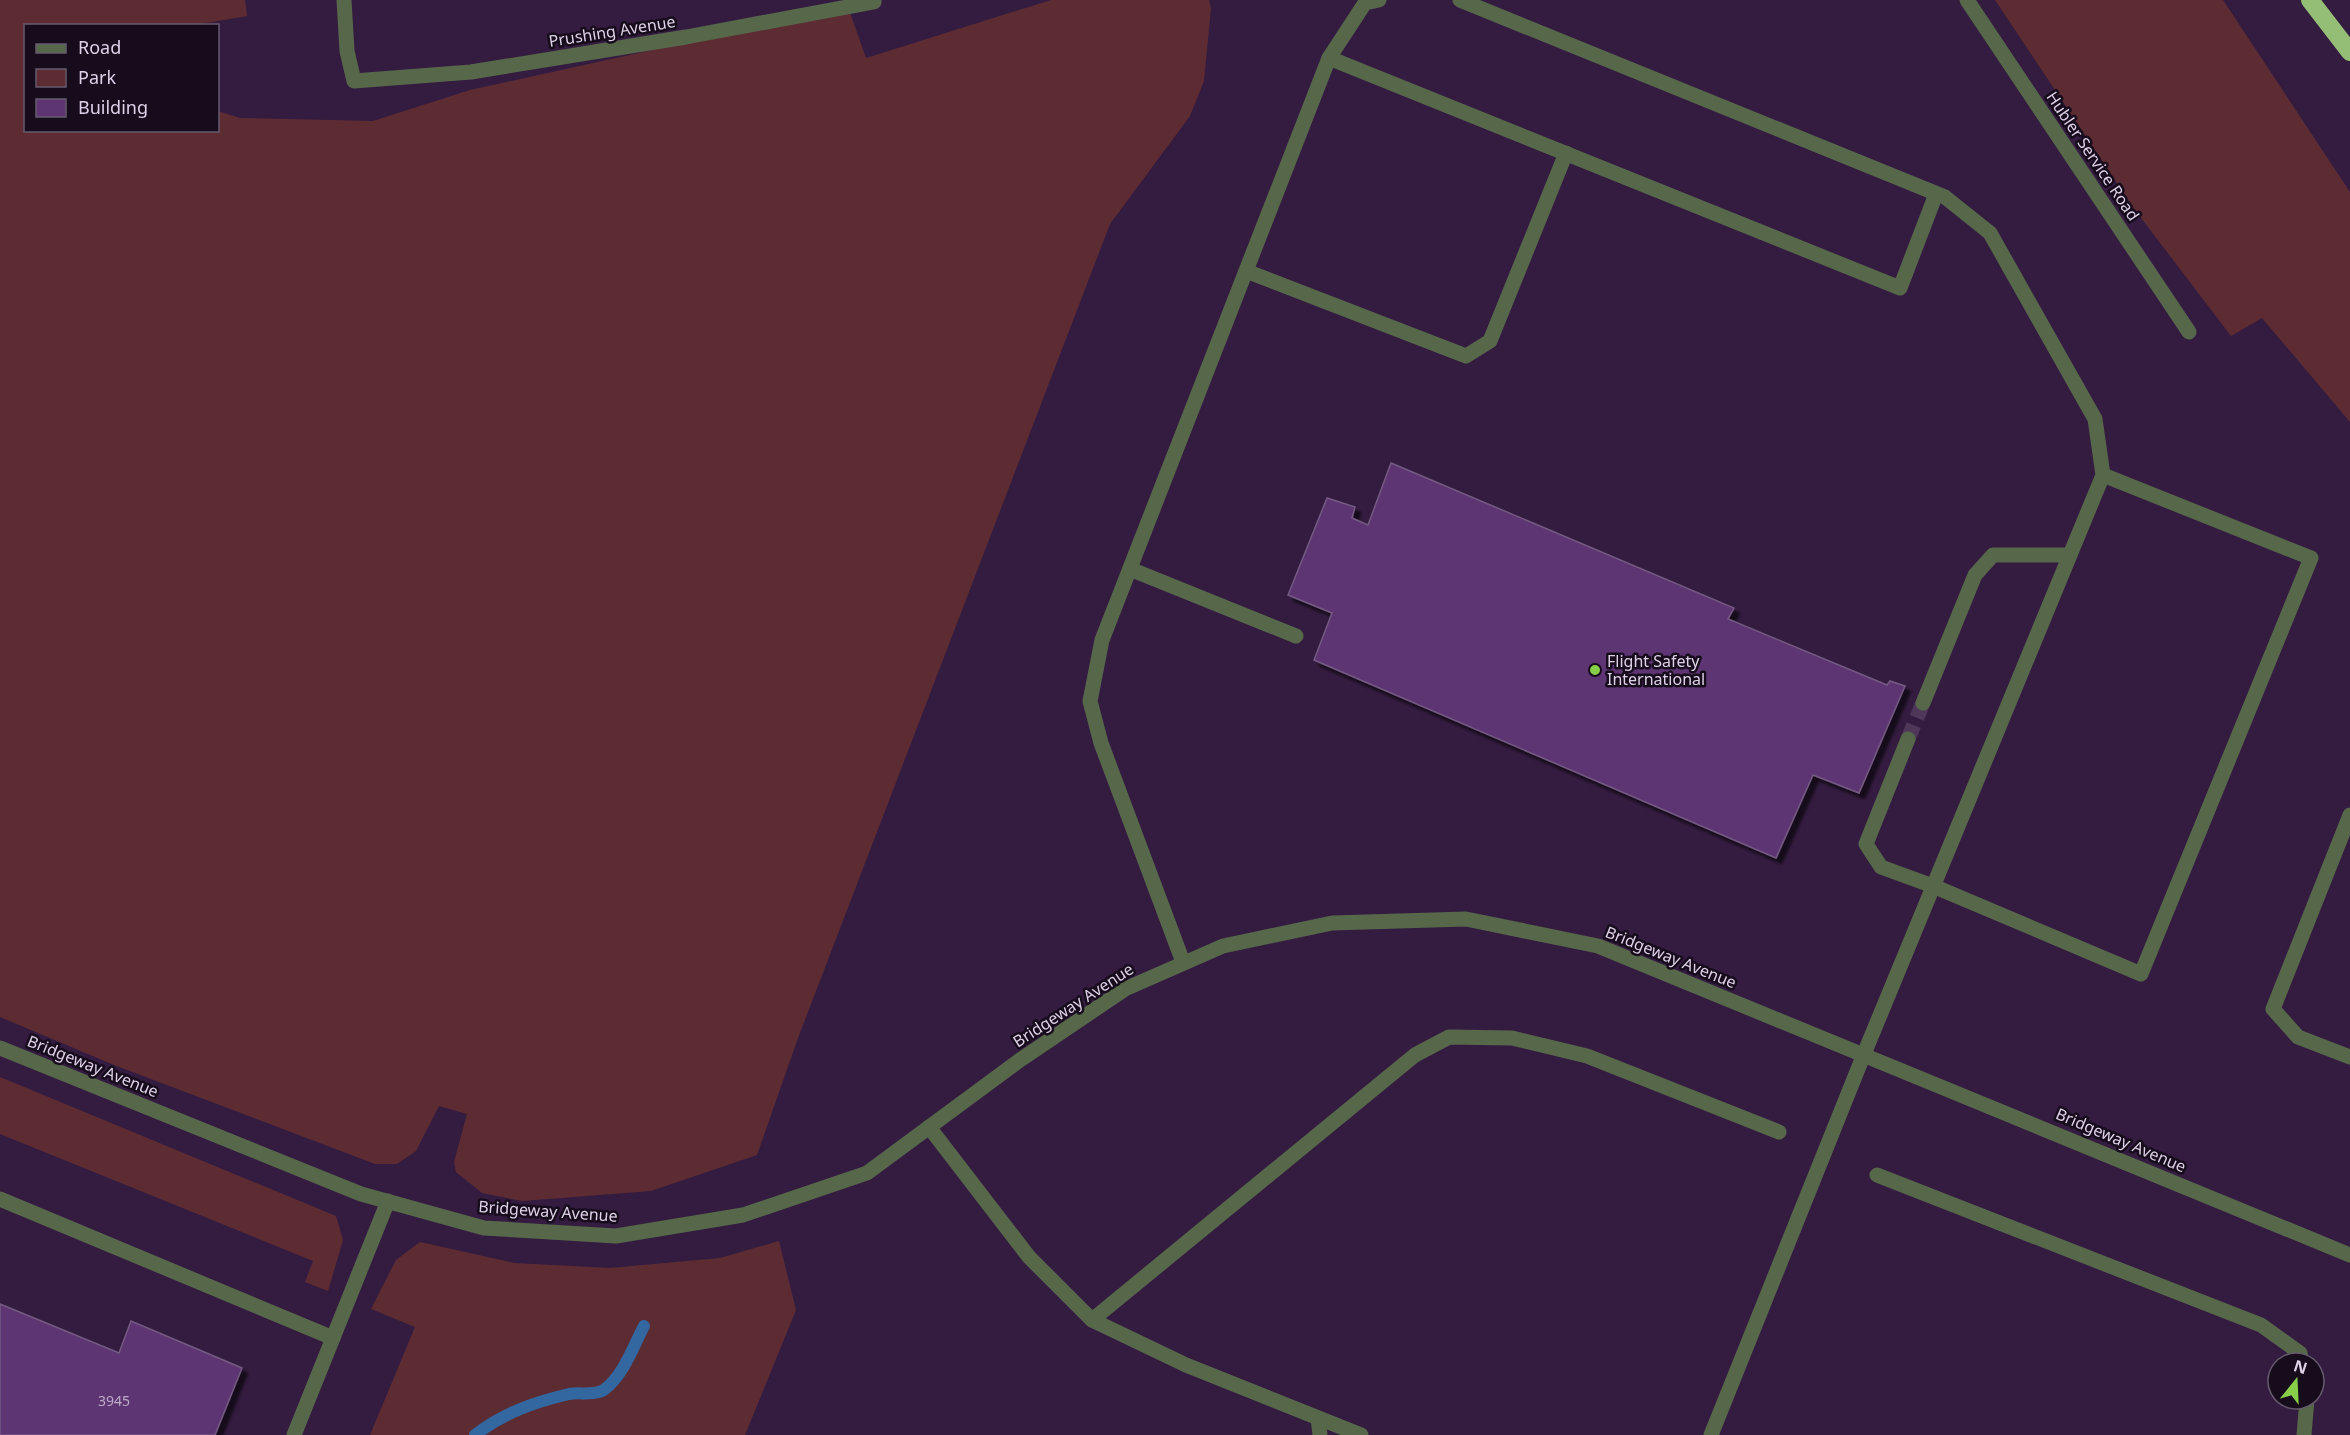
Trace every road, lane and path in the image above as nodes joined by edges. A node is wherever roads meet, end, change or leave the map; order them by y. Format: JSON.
{"nodes":[{"id":1,"x":345,"y":0,"type":"edge"},
{"id":2,"x":1379,"y":0,"type":"edge"},
{"id":3,"x":1460,"y":0,"type":"edge"},
{"id":4,"x":1967,"y":0,"type":"edge"},
{"id":5,"x":2310,"y":0,"type":"edge"},
{"id":6,"x":874,"y":1,"type":"edge"},
{"id":7,"x":2350,"y":52,"type":"edge"},
{"id":8,"x":1329,"y":58,"type":"junction"},
{"id":9,"x":1566,"y":153,"type":"junction"},
{"id":10,"x":1936,"y":194,"type":"junction"},
{"id":11,"x":1246,"y":271,"type":"junction"},
{"id":12,"x":2189,"y":332,"type":"dead end"},
{"id":13,"x":2103,"y":475,"type":"junction"},
{"id":14,"x":2070,"y":555,"type":"junction"},
{"id":15,"x":1130,"y":569,"type":"junction"},
{"id":16,"x":1296,"y":636,"type":"dead end"},
{"id":17,"x":1923,"y":703,"type":"tunnel mouth"},
{"id":18,"x":1908,"y":739,"type":"tunnel mouth"},
{"id":19,"x":2350,"y":815,"type":"edge"},
{"id":20,"x":1934,"y":886,"type":"junction"},
{"id":21,"x":1183,"y":962,"type":"junction"},
{"id":22,"x":0,"y":1048,"type":"edge"},
{"id":23,"x":1864,"y":1054,"type":"junction"},
{"id":24,"x":2350,"y":1057,"type":"edge"},
{"id":25,"x":929,"y":1127,"type":"junction"},
{"id":26,"x":1779,"y":1132,"type":"dead end"},
{"id":27,"x":1878,"y":1174,"type":"dead end"},
{"id":28,"x":0,"y":1199,"type":"edge"},
{"id":29,"x":388,"y":1201,"type":"junction"},
{"id":30,"x":2350,"y":1255,"type":"edge"},
{"id":31,"x":1092,"y":1320,"type":"junction"},
{"id":32,"x":333,"y":1338,"type":"junction"},
{"id":33,"x":2297,"y":1351,"type":"edge"},
{"id":34,"x":2306,"y":1411,"type":"edge"},
{"id":35,"x":1318,"y":1418,"type":"junction"},
{"id":36,"x":294,"y":1435,"type":"edge"},
{"id":37,"x":1320,"y":1435,"type":"edge"},
{"id":38,"x":1361,"y":1435,"type":"edge"},
{"id":39,"x":1711,"y":1435,"type":"edge"},
{"id":40,"x":2304,"y":1435,"type":"edge"}],
"edges":[{"from":1,"to":6,"type":"street","name":"Prushing Avenue"},
{"from":2,"to":8,"type":"street"},
{"from":3,"to":10,"type":"street"},
{"from":4,"to":12,"type":"street","name":"Hubler Service Road"},
{"from":5,"to":7,"type":"highway"},
{"from":8,"to":9,"type":"street"},
{"from":8,"to":11,"type":"street"},
{"from":9,"to":10,"type":"street"},
{"from":9,"to":11,"type":"street"},
{"from":10,"to":13,"type":"street"},
{"from":11,"to":15,"type":"street"},
{"from":13,"to":14,"type":"street"},
{"from":13,"to":20,"type":"street"},
{"from":14,"to":17,"type":"street"},
{"from":14,"to":20,"type":"street"},
{"from":15,"to":16,"type":"street"},
{"from":15,"to":21,"type":"street"},
{"from":18,"to":20,"type":"street"},
{"from":19,"to":24,"type":"street"},
{"from":20,"to":23,"type":"street"},
{"from":21,"to":23,"type":"street","name":"Bridgeway Avenue"},
{"from":21,"to":25,"type":"street","name":"Bridgeway Avenue"},
{"from":22,"to":29,"type":"street","name":"Bridgeway Avenue"},
{"from":23,"to":30,"type":"street","name":"Bridgeway Avenue"},
{"from":23,"to":39,"type":"street"},
{"from":25,"to":29,"type":"street","name":"Bridgeway Avenue"},
{"from":25,"to":31,"type":"street"},
{"from":26,"to":31,"type":"street"},
{"from":27,"to":33,"type":"street"},
{"from":28,"to":32,"type":"street"},
{"from":29,"to":32,"type":"street"},
{"from":31,"to":35,"type":"street"},
{"from":32,"to":36,"type":"street"},
{"from":34,"to":40,"type":"street"},
{"from":35,"to":37,"type":"street"},
{"from":35,"to":38,"type":"street"}]}
